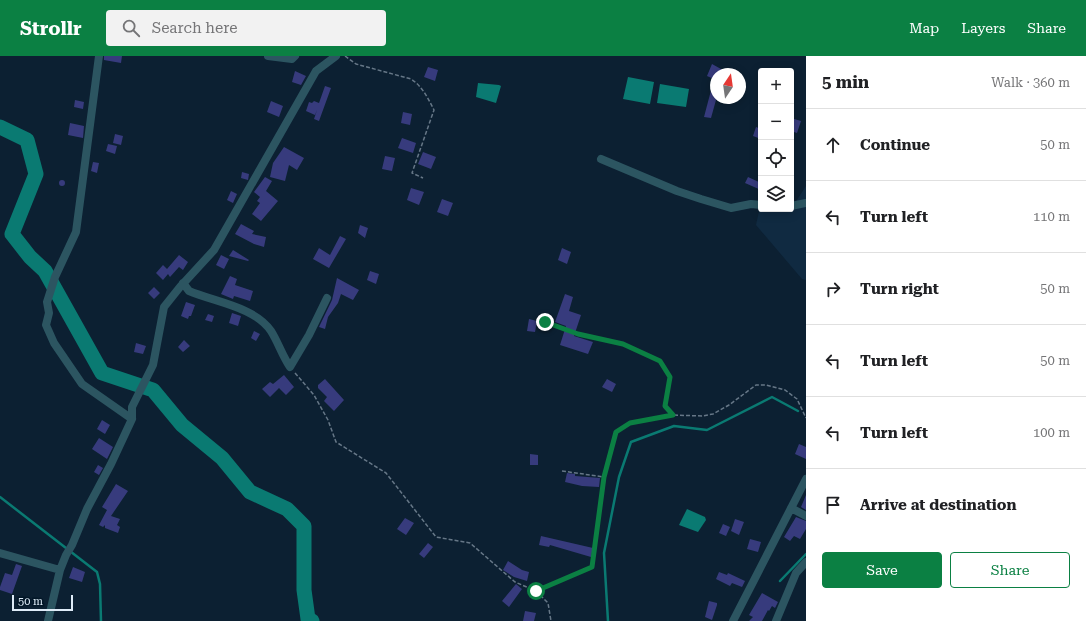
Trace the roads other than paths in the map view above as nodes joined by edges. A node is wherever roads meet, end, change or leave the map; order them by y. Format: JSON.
{"nodes":[{"id":1,"x":99,"y":56,"type":"edge"},
{"id":2,"x":268,"y":56,"type":"edge"},
{"id":3,"x":295,"y":56,"type":"edge"},
{"id":4,"x":336,"y":56,"type":"edge"},
{"id":5,"x":601,"y":158,"type":"dead end"},
{"id":6,"x":806,"y":203,"type":"edge"},
{"id":7,"x":758,"y":205,"type":"edge"},
{"id":8,"x":794,"y":205,"type":"edge"},
{"id":9,"x":183,"y":284,"type":"junction"},
{"id":10,"x":327,"y":298,"type":"dead end"},
{"id":11,"x":132,"y":419,"type":"junction"},
{"id":12,"x":806,"y":479,"type":"edge"},
{"id":13,"x":791,"y":508,"type":"junction"},
{"id":14,"x":806,"y":516,"type":"edge"},
{"id":15,"x":0,"y":553,"type":"edge"},
{"id":16,"x":806,"y":562,"type":"edge"},
{"id":17,"x":60,"y":570,"type":"junction"},
{"id":18,"x":48,"y":621,"type":"edge"},
{"id":19,"x":733,"y":621,"type":"edge"},
{"id":20,"x":776,"y":621,"type":"edge"}],
"edges":[{"from":1,"to":11,"type":"street"},
{"from":2,"to":3,"type":"street"},
{"from":4,"to":9,"type":"street"},
{"from":5,"to":7,"type":"street"},
{"from":6,"to":8,"type":"street"},
{"from":9,"to":10,"type":"street"},
{"from":9,"to":11,"type":"street"},
{"from":11,"to":17,"type":"street"},
{"from":12,"to":13,"type":"street"},
{"from":13,"to":14,"type":"street"},
{"from":13,"to":19,"type":"street"},
{"from":15,"to":17,"type":"street"},
{"from":16,"to":20,"type":"street"},
{"from":17,"to":18,"type":"street"}]}
